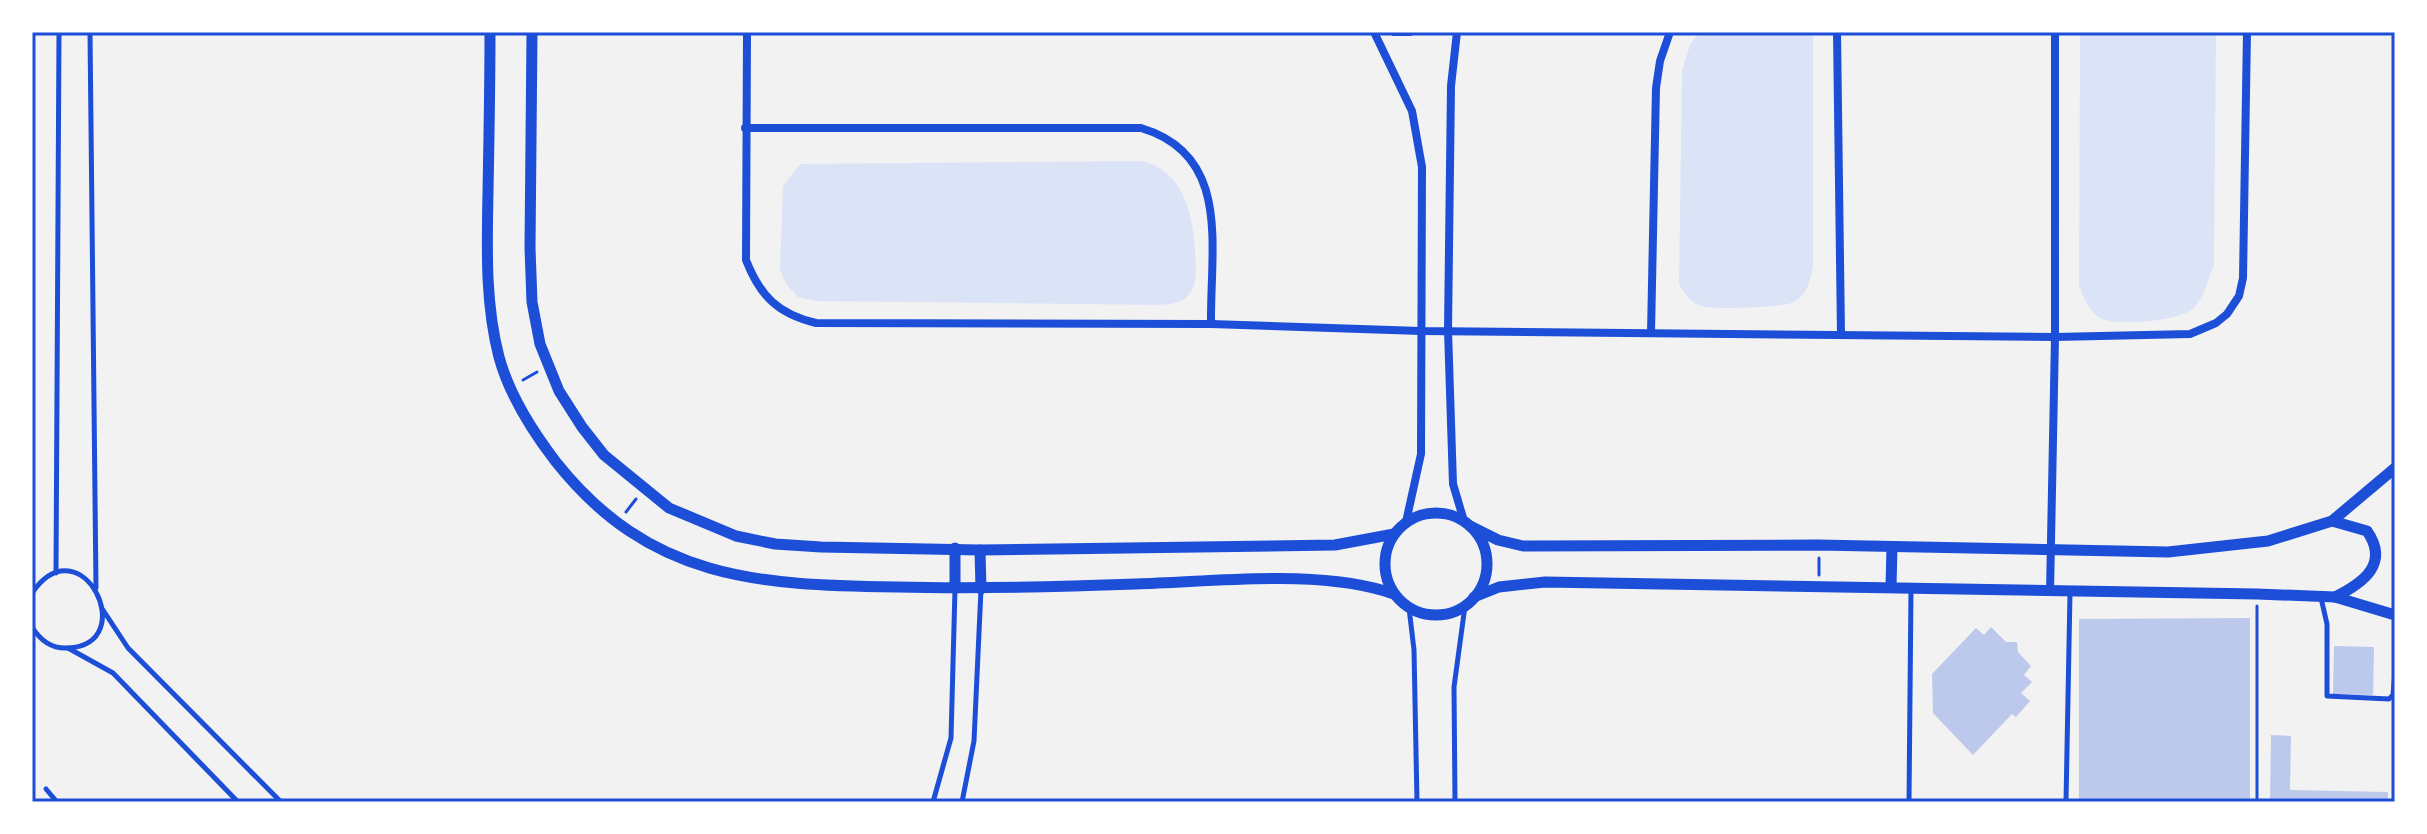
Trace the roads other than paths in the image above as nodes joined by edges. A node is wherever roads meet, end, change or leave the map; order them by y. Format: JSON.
{"nodes":[{"id":1,"x":59,"y":32,"type":"edge"},
{"id":2,"x":90,"y":32,"type":"edge"},
{"id":3,"x":490,"y":32,"type":"edge"},
{"id":4,"x":532,"y":32,"type":"edge"},
{"id":5,"x":747,"y":32,"type":"edge"},
{"id":6,"x":1374,"y":32,"type":"edge"},
{"id":7,"x":1394,"y":32,"type":"edge"},
{"id":8,"x":1410,"y":32,"type":"edge"},
{"id":9,"x":1457,"y":32,"type":"edge"},
{"id":10,"x":1670,"y":32,"type":"edge"},
{"id":11,"x":1837,"y":32,"type":"edge"},
{"id":12,"x":2055,"y":32,"type":"edge"},
{"id":13,"x":2247,"y":32,"type":"edge"},
{"id":14,"x":745,"y":128,"type":"junction"},
{"id":15,"x":1211,"y":324,"type":"junction"},
{"id":16,"x":1448,"y":330,"type":"junction"},
{"id":17,"x":1421,"y":331,"type":"junction"},
{"id":18,"x":1651,"y":333,"type":"junction"},
{"id":19,"x":1841,"y":335,"type":"junction"},
{"id":20,"x":2055,"y":337,"type":"junction"},
{"id":21,"x":2395,"y":468,"type":"edge"},
{"id":22,"x":2332,"y":521,"type":"junction"},
{"id":23,"x":1406,"y":522,"type":"junction"},
{"id":24,"x":1467,"y":524,"type":"junction"},
{"id":25,"x":1394,"y":534,"type":"junction"},
{"id":26,"x":1892,"y":547,"type":"junction"},
{"id":27,"x":955,"y":548,"type":"junction"},
{"id":28,"x":2052,"y":548,"type":"junction"},
{"id":29,"x":980,"y":550,"type":"junction"},
{"id":30,"x":56,"y":573,"type":"junction"},
{"id":31,"x":1891,"y":587,"type":"junction"},
{"id":32,"x":96,"y":588,"type":"junction"},
{"id":33,"x":955,"y":588,"type":"junction"},
{"id":34,"x":1911,"y":588,"type":"junction"},
{"id":35,"x":981,"y":589,"type":"junction"},
{"id":36,"x":2050,"y":592,"type":"junction"},
{"id":37,"x":2070,"y":592,"type":"junction"},
{"id":38,"x":32,"y":593,"type":"edge"},
{"id":39,"x":1394,"y":594,"type":"junction"},
{"id":40,"x":2321,"y":597,"type":"junction"},
{"id":41,"x":2335,"y":597,"type":"junction"},
{"id":42,"x":1470,"y":601,"type":"junction"},
{"id":43,"x":1409,"y":608,"type":"junction"},
{"id":44,"x":103,"y":610,"type":"junction"},
{"id":45,"x":2395,"y":615,"type":"edge"},
{"id":46,"x":32,"y":627,"type":"edge"},
{"id":47,"x":68,"y":648,"type":"junction"},
{"id":48,"x":2395,"y":671,"type":"edge"},
{"id":49,"x":46,"y":789,"type":"dead end"},
{"id":50,"x":236,"y":801,"type":"edge"},
{"id":51,"x":57,"y":802,"type":"edge"},
{"id":52,"x":281,"y":802,"type":"edge"},
{"id":53,"x":933,"y":802,"type":"edge"},
{"id":54,"x":962,"y":802,"type":"edge"},
{"id":55,"x":1417,"y":802,"type":"edge"},
{"id":56,"x":1455,"y":802,"type":"edge"},
{"id":57,"x":1909,"y":802,"type":"edge"},
{"id":58,"x":2066,"y":802,"type":"edge"}],
"edges":[{"from":1,"to":30,"type":"lane"},
{"from":2,"to":32,"type":"lane"},
{"from":3,"to":33,"type":"street"},
{"from":4,"to":27,"type":"street"},
{"from":5,"to":14,"type":"street"},
{"from":6,"to":17,"type":"street"},
{"from":7,"to":8,"type":"street"},
{"from":9,"to":16,"type":"street"},
{"from":10,"to":18,"type":"street"},
{"from":11,"to":19,"type":"street"},
{"from":12,"to":20,"type":"street"},
{"from":13,"to":20,"type":"street"},
{"from":14,"to":15,"type":"street"},
{"from":14,"to":15,"type":"street"},
{"from":15,"to":17,"type":"street"},
{"from":16,"to":17,"type":"street"},
{"from":16,"to":18,"type":"street"},
{"from":16,"to":24,"type":"street"},
{"from":17,"to":23,"type":"street"},
{"from":18,"to":19,"type":"street"},
{"from":19,"to":20,"type":"street"},
{"from":20,"to":28,"type":"street"},
{"from":21,"to":22,"type":"street"},
{"from":22,"to":28,"type":"street"},
{"from":22,"to":41,"type":"street"},
{"from":23,"to":24,"type":"street"},
{"from":23,"to":25,"type":"street"},
{"from":24,"to":26,"type":"street"},
{"from":24,"to":42,"type":"street"},
{"from":25,"to":29,"type":"street"},
{"from":25,"to":39,"type":"street"},
{"from":26,"to":28,"type":"street"},
{"from":26,"to":31,"type":"street"},
{"from":27,"to":29,"type":"street"},
{"from":27,"to":33,"type":"street"},
{"from":28,"to":36,"type":"street"},
{"from":29,"to":35,"type":"street"},
{"from":30,"to":32,"type":"lane"},
{"from":30,"to":38,"type":"lane"},
{"from":31,"to":34,"type":"street"},
{"from":31,"to":42,"type":"street"},
{"from":32,"to":44,"type":"lane"},
{"from":33,"to":35,"type":"street"},
{"from":33,"to":53,"type":"lane"},
{"from":34,"to":36,"type":"street"},
{"from":34,"to":57,"type":"lane"},
{"from":35,"to":39,"type":"street"},
{"from":35,"to":54,"type":"lane"},
{"from":36,"to":37,"type":"street"},
{"from":37,"to":40,"type":"street"},
{"from":37,"to":58,"type":"lane"},
{"from":39,"to":43,"type":"street"},
{"from":40,"to":41,"type":"street"},
{"from":40,"to":48,"type":"lane"},
{"from":41,"to":45,"type":"street"},
{"from":42,"to":43,"type":"street"},
{"from":42,"to":56,"type":"lane"},
{"from":43,"to":55,"type":"lane"},
{"from":44,"to":47,"type":"lane"},
{"from":44,"to":52,"type":"lane"},
{"from":46,"to":47,"type":"lane"},
{"from":47,"to":50,"type":"lane"},
{"from":49,"to":51,"type":"lane"}]}
